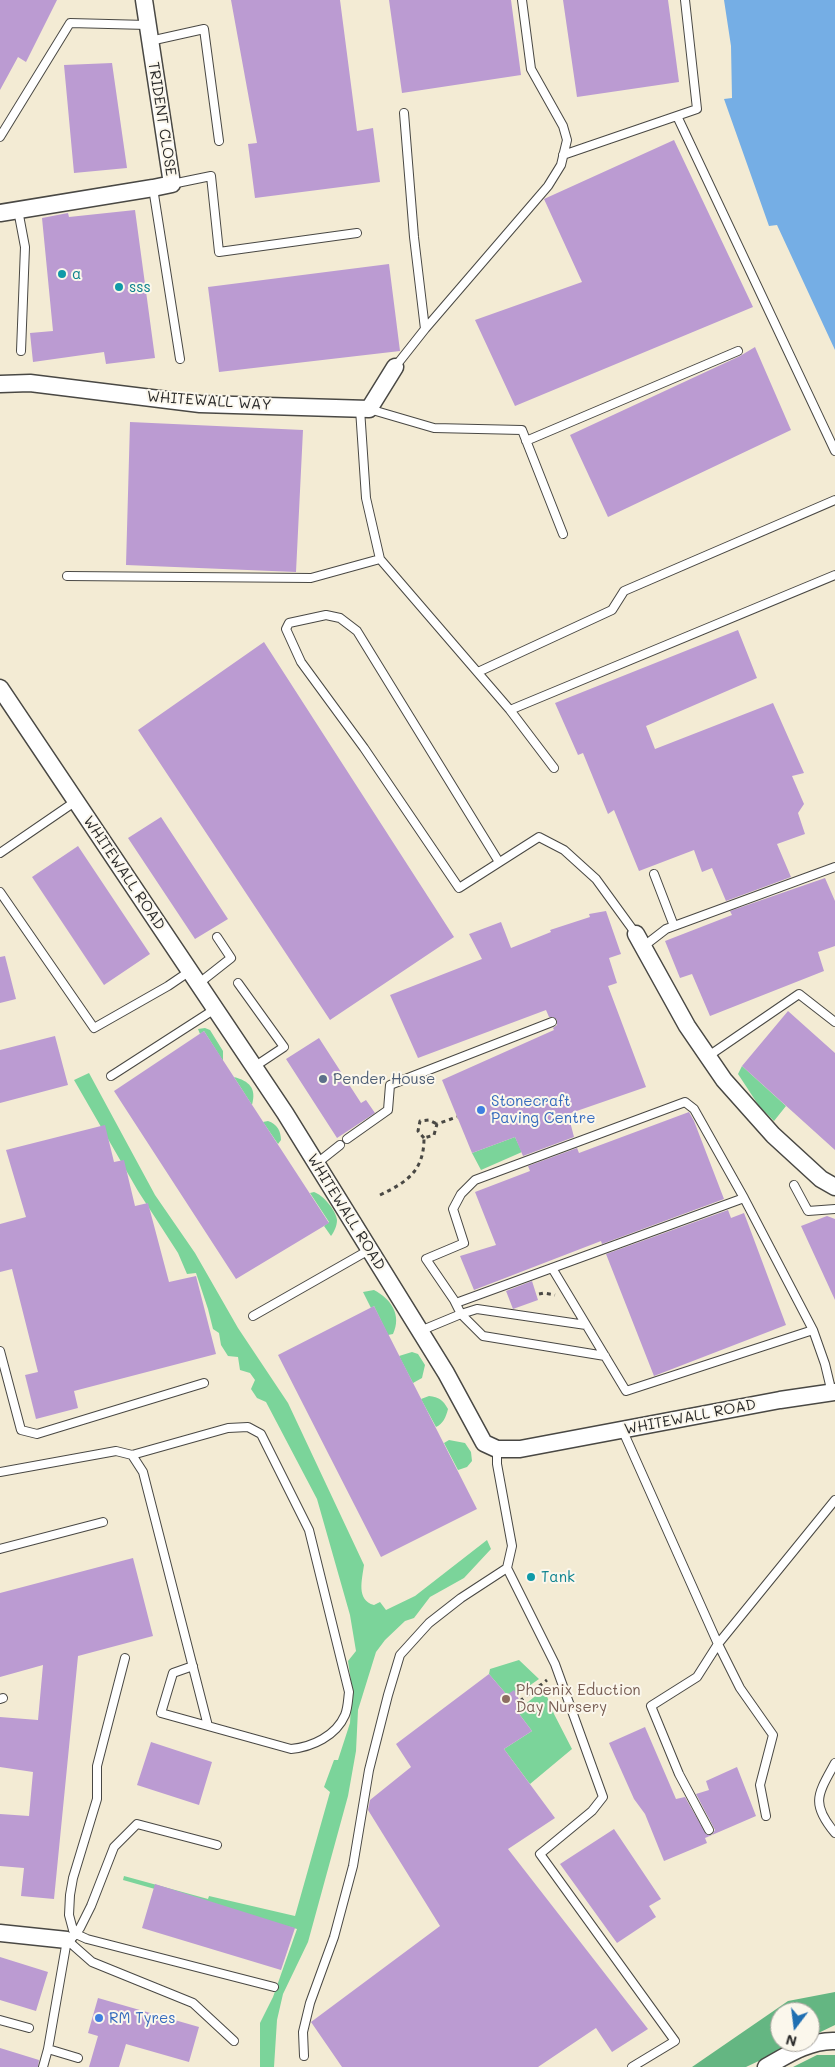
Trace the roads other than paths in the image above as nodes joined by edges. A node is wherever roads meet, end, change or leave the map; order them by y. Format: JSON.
{"nodes":[{"id":1,"x":144,"y":0,"type":"edge"},
{"id":2,"x":522,"y":0,"type":"edge"},
{"id":3,"x":685,"y":0,"type":"edge"},
{"id":4,"x":149,"y":33,"type":"junction"},
{"id":5,"x":404,"y":113,"type":"dead end"},
{"id":6,"x":677,"y":116,"type":"junction"},
{"id":7,"x":0,"y":137,"type":"edge"},
{"id":8,"x":219,"y":141,"type":"dead end"},
{"id":9,"x":563,"y":155,"type":"junction"},
{"id":10,"x":172,"y":184,"type":"junction"},
{"id":11,"x":153,"y":188,"type":"junction"},
{"id":12,"x":18,"y":210,"type":"junction"},
{"id":13,"x":0,"y":213,"type":"edge"},
{"id":14,"x":357,"y":233,"type":"dead end"},
{"id":15,"x":425,"y":329,"type":"junction"},
{"id":16,"x":21,"y":351,"type":"dead end"},
{"id":17,"x":738,"y":351,"type":"dead end"},
{"id":18,"x":180,"y":359,"type":"dead end"},
{"id":19,"x":395,"y":367,"type":"joint"},
{"id":20,"x":0,"y":384,"type":"edge"},
{"id":21,"x":364,"y":409,"type":"junction"},
{"id":22,"x":526,"y":441,"type":"junction"},
{"id":23,"x":835,"y":451,"type":"edge"},
{"id":24,"x":835,"y":500,"type":"edge"},
{"id":25,"x":563,"y":534,"type":"dead end"},
{"id":26,"x":380,"y":559,"type":"junction"},
{"id":27,"x":835,"y":575,"type":"edge"},
{"id":28,"x":67,"y":576,"type":"dead end"},
{"id":29,"x":478,"y":672,"type":"junction"},
{"id":30,"x":0,"y":688,"type":"edge"},
{"id":31,"x":510,"y":710,"type":"junction"},
{"id":32,"x":554,"y":768,"type":"dead end"},
{"id":33,"x":76,"y":801,"type":"junction"},
{"id":34,"x":0,"y":853,"type":"edge"},
{"id":35,"x":499,"y":862,"type":"junction"},
{"id":36,"x":835,"y":867,"type":"edge"},
{"id":37,"x":654,"y":874,"type":"dead end"},
{"id":38,"x":0,"y":892,"type":"edge"},
{"id":39,"x":674,"y":926,"type":"junction"},
{"id":40,"x":217,"y":937,"type":"dead end"},
{"id":41,"x":640,"y":940,"type":"junction"},
{"id":42,"x":194,"y":977,"type":"junction"},
{"id":43,"x":238,"y":983,"type":"dead end"},
{"id":44,"x":215,"y":1009,"type":"junction"},
{"id":45,"x":552,"y":1022,"type":"dead end"},
{"id":46,"x":835,"y":1022,"type":"edge"},
{"id":47,"x":707,"y":1057,"type":"junction"},
{"id":48,"x":254,"y":1067,"type":"junction"},
{"id":49,"x":111,"y":1076,"type":"dead end"},
{"id":50,"x":346,"y":1139,"type":"dead end"},
{"id":51,"x":340,"y":1145,"type":"dead end"},
{"id":52,"x":316,"y":1164,"type":"junction"},
{"id":53,"x":794,"y":1185,"type":"dead end"},
{"id":54,"x":835,"y":1187,"type":"edge"},
{"id":55,"x":744,"y":1198,"type":"junction"},
{"id":56,"x":835,"y":1209,"type":"edge"},
{"id":57,"x":369,"y":1250,"type":"junction"},
{"id":58,"x":552,"y":1268,"type":"junction"},
{"id":59,"x":456,"y":1303,"type":"junction"},
{"id":60,"x":461,"y":1314,"type":"junction"},
{"id":61,"x":253,"y":1316,"type":"dead end"},
{"id":62,"x":586,"y":1325,"type":"junction"},
{"id":63,"x":813,"y":1330,"type":"junction"},
{"id":64,"x":420,"y":1331,"type":"junction"},
{"id":65,"x":0,"y":1351,"type":"edge"},
{"id":66,"x":605,"y":1356,"type":"junction"},
{"id":67,"x":3,"y":1373,"type":"edge"},
{"id":68,"x":204,"y":1383,"type":"dead end"},
{"id":69,"x":833,"y":1392,"type":"edge"},
{"id":70,"x":622,"y":1429,"type":"junction"},
{"id":71,"x":497,"y":1449,"type":"junction"},
{"id":72,"x":132,"y":1455,"type":"junction"},
{"id":73,"x":0,"y":1472,"type":"edge"},
{"id":74,"x":835,"y":1500,"type":"edge"},
{"id":75,"x":103,"y":1522,"type":"dead end"},
{"id":76,"x":0,"y":1548,"type":"edge"},
{"id":77,"x":507,"y":1568,"type":"junction"},
{"id":78,"x":718,"y":1644,"type":"junction"},
{"id":79,"x":125,"y":1658,"type":"dead end"},
{"id":80,"x":193,"y":1666,"type":"junction"},
{"id":81,"x":208,"y":1726,"type":"junction"},
{"id":82,"x":835,"y":1763,"type":"edge"},
{"id":83,"x":766,"y":1816,"type":"dead end"},
{"id":84,"x":709,"y":1830,"type":"dead end"},
{"id":85,"x":835,"y":1833,"type":"edge"},
{"id":86,"x":217,"y":1845,"type":"dead end"},
{"id":87,"x":0,"y":1933,"type":"edge"},
{"id":88,"x":71,"y":1937,"type":"junction"},
{"id":89,"x":274,"y":1987,"type":"dead end"},
{"id":90,"x":0,"y":2020,"type":"edge"},
{"id":91,"x":29,"y":2028,"type":"dead end"},
{"id":92,"x":234,"y":2041,"type":"dead end"},
{"id":93,"x":835,"y":2042,"type":"edge"},
{"id":94,"x":48,"y":2049,"type":"junction"},
{"id":95,"x":304,"y":2056,"type":"dead end"},
{"id":96,"x":78,"y":2058,"type":"dead end"},
{"id":97,"x":43,"y":2067,"type":"edge"},
{"id":98,"x":632,"y":2067,"type":"edge"},
{"id":99,"x":766,"y":2067,"type":"edge"}],
"edges":[{"from":1,"to":4,"type":"street","name":"TRIDENT CLOSE"},
{"from":2,"to":9,"type":"lane"},
{"from":3,"to":6,"type":"lane"},
{"from":4,"to":7,"type":"lane"},
{"from":4,"to":8,"type":"lane"},
{"from":4,"to":10,"type":"street","name":"TRIDENT CLOSE"},
{"from":5,"to":15,"type":"lane"},
{"from":6,"to":9,"type":"lane"},
{"from":6,"to":23,"type":"lane"},
{"from":9,"to":15,"type":"lane"},
{"from":10,"to":11,"type":"street","name":"TRIDENT CLOSE"},
{"from":10,"to":14,"type":"lane"},
{"from":11,"to":12,"type":"street","name":"TRIDENT CLOSE"},
{"from":11,"to":18,"type":"lane"},
{"from":12,"to":13,"type":"street","name":"TRIDENT CLOSE"},
{"from":12,"to":16,"type":"lane"},
{"from":15,"to":19,"type":"lane"},
{"from":17,"to":22,"type":"lane"},
{"from":19,"to":21,"type":"street"},
{"from":20,"to":21,"type":"street","name":"WHITEWALL WAY"},
{"from":21,"to":22,"type":"lane"},
{"from":21,"to":26,"type":"lane"},
{"from":22,"to":25,"type":"lane"},
{"from":24,"to":29,"type":"lane"},
{"from":26,"to":28,"type":"lane"},
{"from":26,"to":29,"type":"lane"},
{"from":27,"to":31,"type":"lane"},
{"from":29,"to":31,"type":"lane"},
{"from":30,"to":33,"type":"street","name":"WHITEWALL ROAD"},
{"from":31,"to":32,"type":"lane"},
{"from":33,"to":34,"type":"lane"},
{"from":33,"to":42,"type":"street","name":"WHITEWALL ROAD"},
{"from":35,"to":35,"type":"lane"},
{"from":35,"to":41,"type":"lane"},
{"from":36,"to":39,"type":"lane"},
{"from":37,"to":39,"type":"lane"},
{"from":38,"to":42,"type":"lane"},
{"from":39,"to":41,"type":"lane"},
{"from":40,"to":42,"type":"lane"},
{"from":41,"to":47,"type":"street"},
{"from":42,"to":44,"type":"street","name":"WHITEWALL ROAD"},
{"from":43,"to":48,"type":"lane"},
{"from":44,"to":48,"type":"street","name":"WHITEWALL ROAD"},
{"from":44,"to":49,"type":"lane"},
{"from":45,"to":50,"type":"lane"},
{"from":46,"to":47,"type":"lane"},
{"from":47,"to":54,"type":"street"},
{"from":48,"to":52,"type":"street","name":"WHITEWALL ROAD"},
{"from":51,"to":52,"type":"lane"},
{"from":52,"to":57,"type":"street","name":"WHITEWALL ROAD"},
{"from":53,"to":56,"type":"lane"},
{"from":55,"to":58,"type":"lane"},
{"from":55,"to":59,"type":"lane"},
{"from":55,"to":63,"type":"lane"},
{"from":57,"to":61,"type":"lane"},
{"from":57,"to":64,"type":"street","name":"WHITEWALL ROAD"},
{"from":58,"to":59,"type":"lane"},
{"from":58,"to":62,"type":"lane"},
{"from":59,"to":60,"type":"lane"},
{"from":60,"to":62,"type":"lane"},
{"from":60,"to":64,"type":"lane"},
{"from":60,"to":66,"type":"lane"},
{"from":62,"to":66,"type":"lane"},
{"from":63,"to":66,"type":"lane"},
{"from":63,"to":69,"type":"lane"},
{"from":64,"to":71,"type":"street","name":"WHITEWALL ROAD"},
{"from":65,"to":67,"type":"lane"},
{"from":67,"to":68,"type":"lane"},
{"from":69,"to":70,"type":"street","name":"WHITEWALL ROAD"},
{"from":70,"to":71,"type":"street","name":"WHITEWALL ROAD"},
{"from":70,"to":78,"type":"lane"},
{"from":71,"to":77,"type":"lane"},
{"from":72,"to":73,"type":"lane"},
{"from":72,"to":80,"type":"lane"},
{"from":72,"to":81,"type":"lane"},
{"from":74,"to":78,"type":"lane"},
{"from":75,"to":76,"type":"lane"},
{"from":77,"to":95,"type":"lane"},
{"from":77,"to":98,"type":"lane"},
{"from":78,"to":83,"type":"lane"},
{"from":78,"to":84,"type":"lane"},
{"from":79,"to":88,"type":"lane"},
{"from":80,"to":81,"type":"lane"},
{"from":80,"to":81,"type":"lane"},
{"from":82,"to":85,"type":"lane"},
{"from":86,"to":88,"type":"lane"},
{"from":87,"to":88,"type":"street"},
{"from":88,"to":89,"type":"lane"},
{"from":88,"to":92,"type":"lane"},
{"from":88,"to":94,"type":"lane"},
{"from":90,"to":91,"type":"lane"},
{"from":93,"to":99,"type":"street"},
{"from":94,"to":96,"type":"lane"},
{"from":94,"to":97,"type":"lane"}]}
